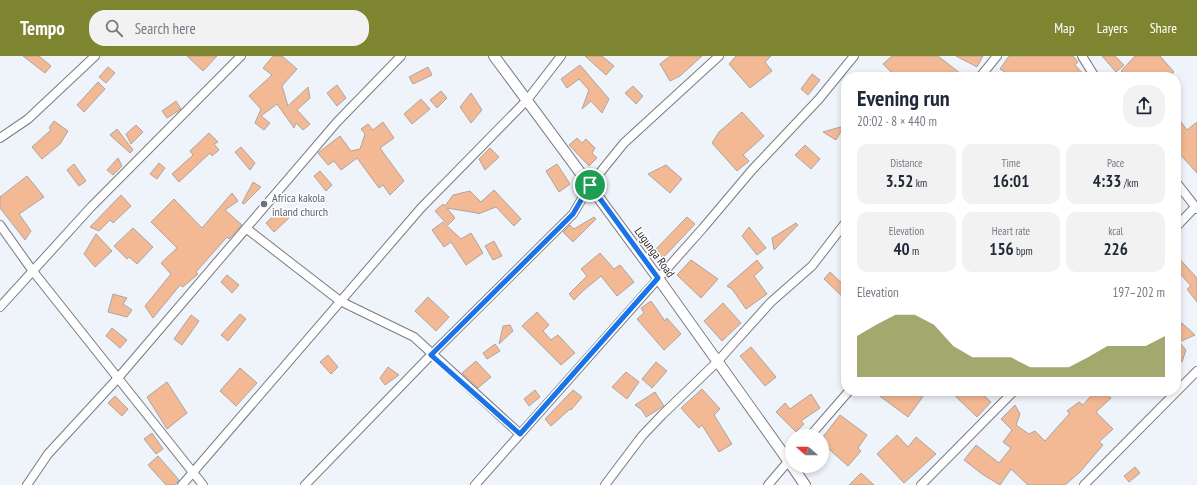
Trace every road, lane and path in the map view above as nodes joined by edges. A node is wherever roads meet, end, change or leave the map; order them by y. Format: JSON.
{"nodes":[{"id":1,"x":95,"y":56,"type":"edge"},
{"id":2,"x":241,"y":56,"type":"edge"},
{"id":3,"x":401,"y":56,"type":"edge"},
{"id":4,"x":494,"y":56,"type":"edge"},
{"id":5,"x":561,"y":56,"type":"edge"},
{"id":6,"x":719,"y":56,"type":"edge"},
{"id":7,"x":854,"y":56,"type":"edge"},
{"id":8,"x":996,"y":56,"type":"edge"},
{"id":9,"x":1082,"y":56,"type":"edge"},
{"id":10,"x":984,"y":72,"type":"edge"},
{"id":11,"x":1092,"y":72,"type":"edge"},
{"id":12,"x":527,"y":100,"type":"junction"},
{"id":13,"x":0,"y":138,"type":"edge"},
{"id":14,"x":590,"y":185,"type":"junction"},
{"id":15,"x":1181,"y":188,"type":"edge"},
{"id":16,"x":1196,"y":208,"type":"edge"},
{"id":17,"x":1181,"y":222,"type":"edge"},
{"id":18,"x":0,"y":225,"type":"edge"},
{"id":19,"x":841,"y":228,"type":"edge"},
{"id":20,"x":247,"y":229,"type":"junction"},
{"id":21,"x":32,"y":270,"type":"junction"},
{"id":22,"x":658,"y":278,"type":"junction"},
{"id":23,"x":340,"y":301,"type":"junction"},
{"id":24,"x":0,"y":307,"type":"edge"},
{"id":25,"x":431,"y":355,"type":"junction"},
{"id":26,"x":717,"y":362,"type":"junction"},
{"id":27,"x":1197,"y":371,"type":"edge"},
{"id":28,"x":118,"y":378,"type":"junction"},
{"id":29,"x":1181,"y":387,"type":"edge"},
{"id":30,"x":845,"y":396,"type":"edge"},
{"id":31,"x":1009,"y":396,"type":"edge"},
{"id":32,"x":1172,"y":396,"type":"edge"},
{"id":33,"x":816,"y":429,"type":"edge"},
{"id":34,"x":520,"y":434,"type":"junction"},
{"id":35,"x":785,"y":455,"type":"edge"},
{"id":36,"x":785,"y":469,"type":"edge"},
{"id":37,"x":193,"y":471,"type":"junction"},
{"id":38,"x":797,"y":473,"type":"edge"},
{"id":39,"x":27,"y":485,"type":"edge"},
{"id":40,"x":182,"y":485,"type":"edge"},
{"id":41,"x":204,"y":485,"type":"edge"},
{"id":42,"x":305,"y":485,"type":"edge"},
{"id":43,"x":475,"y":485,"type":"edge"},
{"id":44,"x":605,"y":485,"type":"edge"},
{"id":45,"x":768,"y":485,"type":"edge"},
{"id":46,"x":805,"y":485,"type":"edge"},
{"id":47,"x":921,"y":485,"type":"edge"},
{"id":48,"x":1084,"y":485,"type":"edge"}],
"edges":[{"from":1,"to":13,"type":"street"},
{"from":2,"to":21,"type":"street"},
{"from":3,"to":20,"type":"street"},
{"from":4,"to":12,"type":"street","name":"Lugunga Road"},
{"from":5,"to":12,"type":"street"},
{"from":6,"to":14,"type":"street"},
{"from":7,"to":22,"type":"street"},
{"from":8,"to":10,"type":"street"},
{"from":9,"to":11,"type":"street"},
{"from":12,"to":14,"type":"street","name":"Lugunga Road"},
{"from":12,"to":23,"type":"street"},
{"from":14,"to":22,"type":"street","name":"Lugunga Road"},
{"from":14,"to":25,"type":"street"},
{"from":15,"to":16,"type":"street"},
{"from":16,"to":17,"type":"street"},
{"from":18,"to":21,"type":"street"},
{"from":19,"to":26,"type":"street"},
{"from":20,"to":23,"type":"street"},
{"from":20,"to":28,"type":"street"},
{"from":21,"to":24,"type":"street"},
{"from":21,"to":28,"type":"street"},
{"from":22,"to":26,"type":"street","name":"Lugunga Road"},
{"from":22,"to":34,"type":"street"},
{"from":23,"to":25,"type":"street"},
{"from":23,"to":37,"type":"street"},
{"from":25,"to":34,"type":"street"},
{"from":25,"to":42,"type":"street"},
{"from":26,"to":35,"type":"street","name":"Lugunga Road"},
{"from":26,"to":44,"type":"street"},
{"from":27,"to":29,"type":"street"},
{"from":28,"to":37,"type":"street"},
{"from":28,"to":39,"type":"street"},
{"from":30,"to":33,"type":"street"},
{"from":31,"to":47,"type":"street"},
{"from":32,"to":48,"type":"street"},
{"from":34,"to":43,"type":"street"},
{"from":36,"to":45,"type":"street"},
{"from":37,"to":40,"type":"street"},
{"from":37,"to":41,"type":"street"},
{"from":38,"to":46,"type":"street","name":"Lugunga Road"}]}
